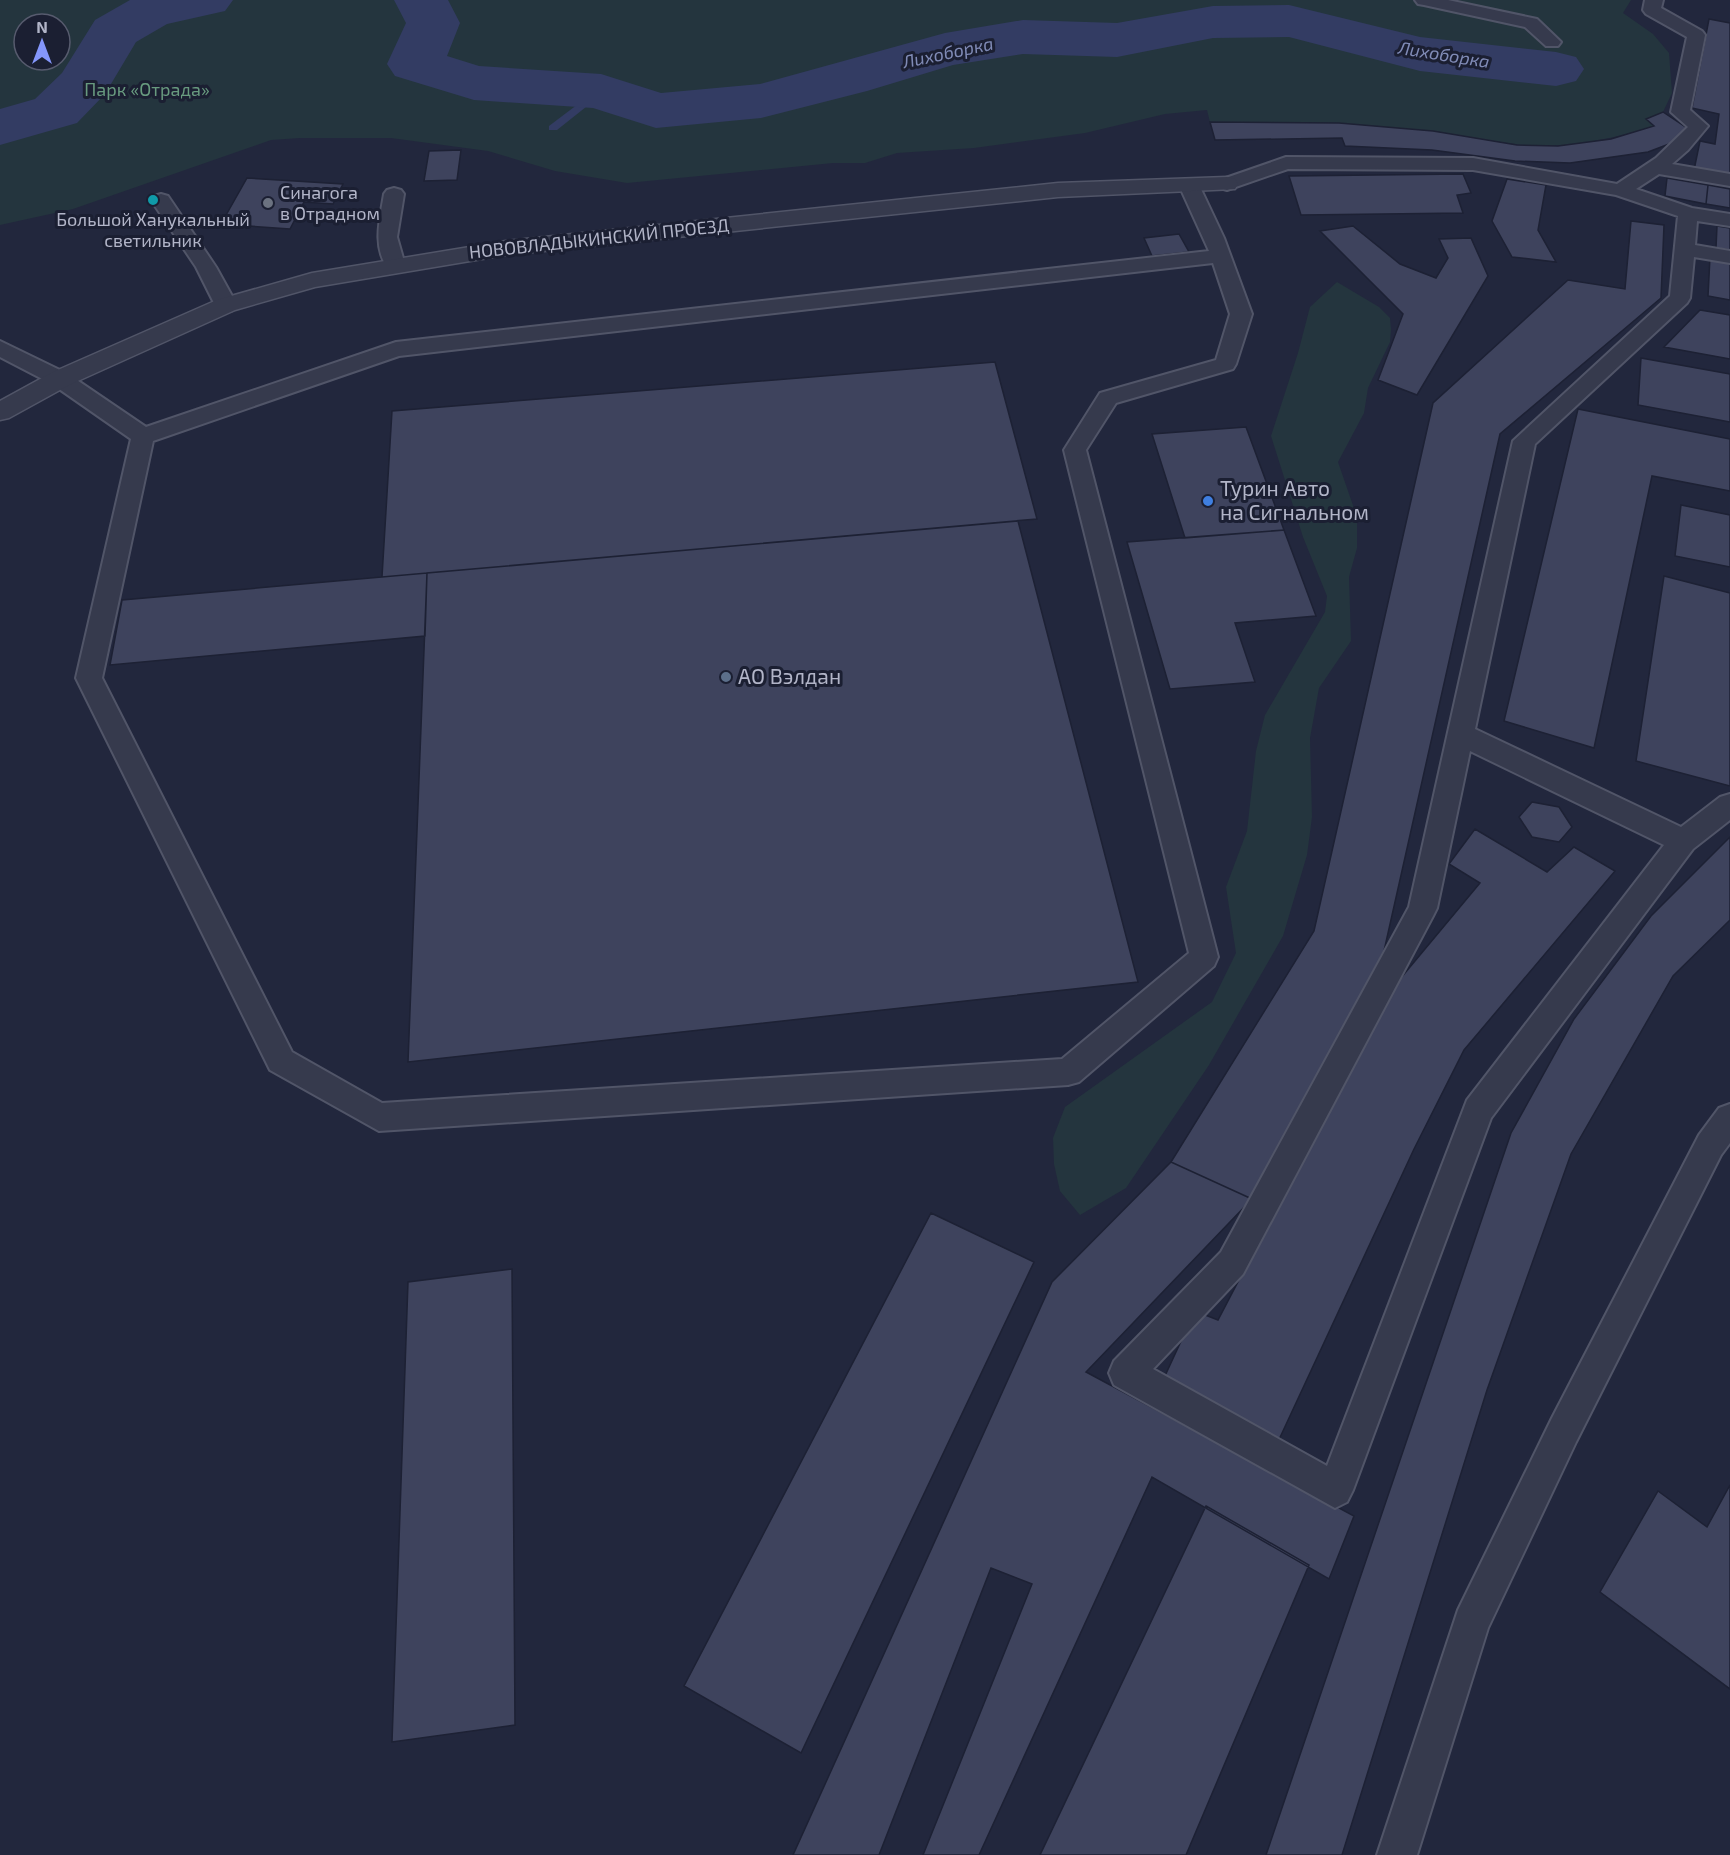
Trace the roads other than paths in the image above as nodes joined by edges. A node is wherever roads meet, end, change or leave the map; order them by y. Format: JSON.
{"nodes":[{"id":1,"x":1424,"y":0,"type":"edge"},
{"id":2,"x":1654,"y":0,"type":"edge"},
{"id":3,"x":1552,"y":42,"type":"dead end"},
{"id":4,"x":1658,"y":168,"type":"junction"},
{"id":5,"x":1730,"y":180,"type":"edge"},
{"id":6,"x":1227,"y":184,"type":"joint"},
{"id":7,"x":1189,"y":185,"type":"junction"},
{"id":8,"x":1620,"y":190,"type":"junction"},
{"id":9,"x":394,"y":194,"type":"dead end"},
{"id":10,"x":161,"y":200,"type":"dead end"},
{"id":11,"x":1688,"y":213,"type":"junction"},
{"id":12,"x":1730,"y":220,"type":"edge"},
{"id":13,"x":1685,"y":249,"type":"junction"},
{"id":14,"x":1221,"y":256,"type":"junction"},
{"id":15,"x":1730,"y":257,"type":"edge"},
{"id":16,"x":395,"y":265,"type":"junction"},
{"id":17,"x":226,"y":305,"type":"junction"},
{"id":18,"x":0,"y":348,"type":"edge"},
{"id":19,"x":60,"y":379,"type":"junction"},
{"id":20,"x":2,"y":410,"type":"edge"},
{"id":21,"x":142,"y":436,"type":"junction"},
{"id":22,"x":1460,"y":734,"type":"junction"},
{"id":23,"x":1730,"y":806,"type":"edge"},
{"id":24,"x":1683,"y":841,"type":"junction"},
{"id":25,"x":1730,"y":1118,"type":"edge"},
{"id":26,"x":1396,"y":1855,"type":"edge"}],
"edges":[{"from":1,"to":3,"type":"lane"},
{"from":2,"to":4,"type":"lane"},
{"from":4,"to":5,"type":"lane"},
{"from":4,"to":8,"type":"lane"},
{"from":6,"to":7,"type":"street","name":"НОВОВЛАДЫКИНСКИЙ ПРОЕЗД"},
{"from":6,"to":8,"type":"lane"},
{"from":7,"to":14,"type":"lane"},
{"from":7,"to":16,"type":"street","name":"НОВОВЛАДЫКИНСКИЙ ПРОЕЗД"},
{"from":8,"to":11,"type":"lane"},
{"from":9,"to":16,"type":"lane"},
{"from":10,"to":17,"type":"lane"},
{"from":11,"to":12,"type":"lane"},
{"from":11,"to":13,"type":"lane"},
{"from":13,"to":15,"type":"lane"},
{"from":13,"to":22,"type":"lane"},
{"from":14,"to":21,"type":"lane"},
{"from":14,"to":21,"type":"lane"},
{"from":16,"to":17,"type":"street","name":"НОВОВЛАДЫКИНСКИЙ ПРОЕЗД"},
{"from":17,"to":19,"type":"street","name":"НОВОВЛАДЫКИНСКИЙ ПРОЕЗД"},
{"from":18,"to":19,"type":"lane"},
{"from":19,"to":20,"type":"street","name":"НОВОВЛАДЫКИНСКИЙ ПРОЕЗД"},
{"from":19,"to":21,"type":"lane"},
{"from":22,"to":24,"type":"lane"},
{"from":22,"to":24,"type":"lane"},
{"from":23,"to":24,"type":"lane"},
{"from":25,"to":26,"type":"lane"}]}
